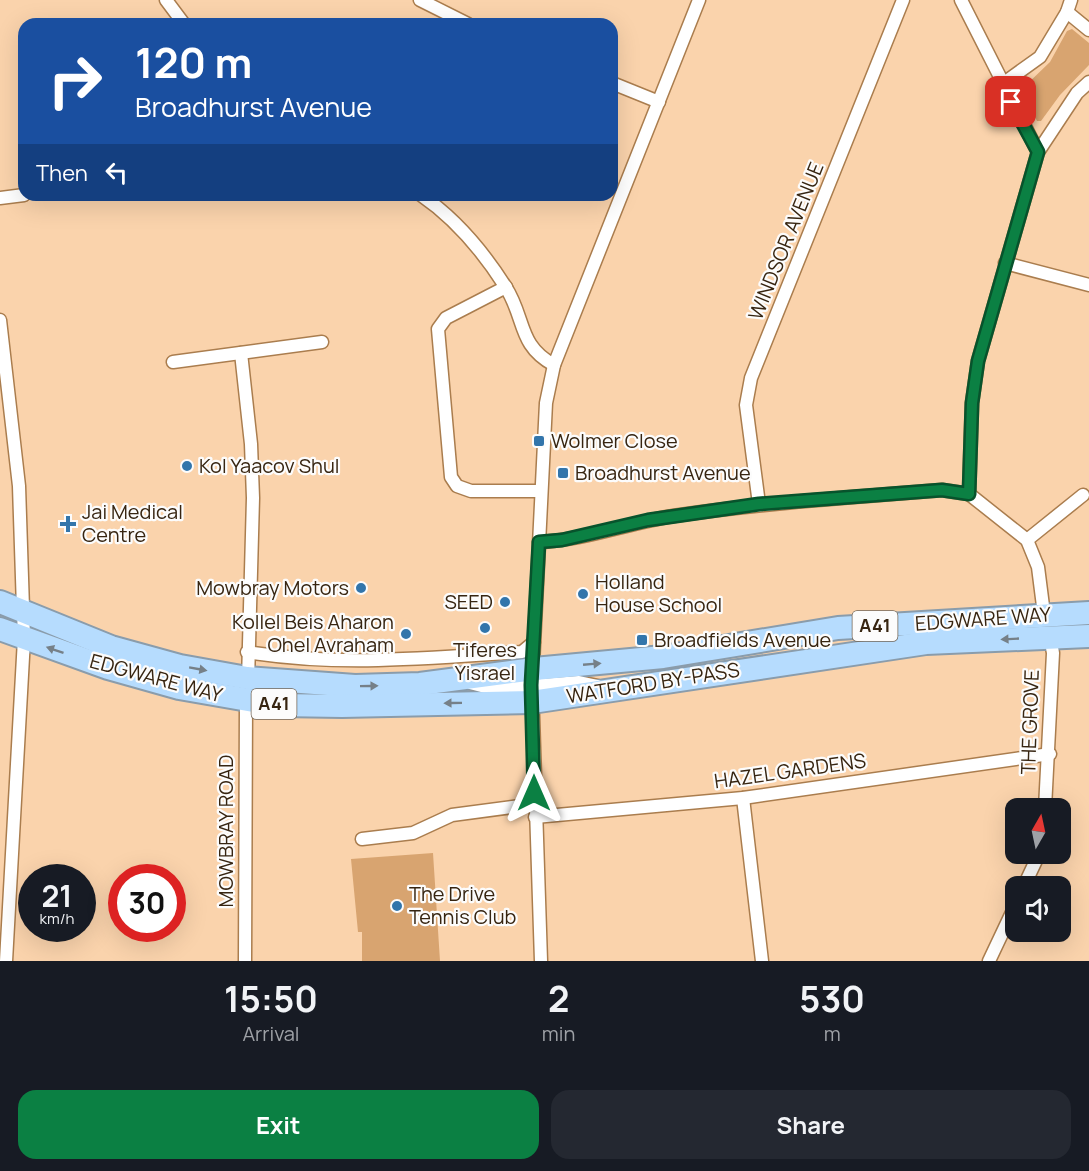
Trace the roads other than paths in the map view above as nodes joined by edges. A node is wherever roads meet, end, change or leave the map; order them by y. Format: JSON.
{"nodes":[{"id":1,"x":166,"y":0,"type":"edge"},
{"id":2,"x":420,"y":0,"type":"edge"},
{"id":3,"x":699,"y":0,"type":"edge"},
{"id":4,"x":903,"y":0,"type":"edge"},
{"id":5,"x":961,"y":0,"type":"edge"},
{"id":6,"x":1069,"y":6,"type":"edge"},
{"id":7,"x":180,"y":18,"type":"edge"},
{"id":8,"x":456,"y":18,"type":"edge"},
{"id":9,"x":1089,"y":30,"type":"edge"},
{"id":10,"x":1089,"y":82,"type":"edge"},
{"id":11,"x":618,"y":85,"type":"edge"},
{"id":12,"x":1001,"y":85,"type":"junction"},
{"id":13,"x":659,"y":102,"type":"junction"},
{"id":14,"x":1038,"y":152,"type":"junction"},
{"id":15,"x":18,"y":196,"type":"edge"},
{"id":16,"x":0,"y":198,"type":"edge"},
{"id":17,"x":429,"y":201,"type":"edge"},
{"id":18,"x":1005,"y":264,"type":"junction"},
{"id":19,"x":1089,"y":285,"type":"edge"},
{"id":20,"x":506,"y":287,"type":"junction"},
{"id":21,"x":0,"y":320,"type":"edge"},
{"id":22,"x":322,"y":342,"type":"dead end"},
{"id":23,"x":242,"y":353,"type":"junction"},
{"id":24,"x":173,"y":362,"type":"dead end"},
{"id":25,"x":554,"y":365,"type":"junction"},
{"id":26,"x":540,"y":491,"type":"junction"},
{"id":27,"x":969,"y":494,"type":"junction"},
{"id":28,"x":1083,"y":495,"type":"dead end"},
{"id":29,"x":759,"y":504,"type":"junction"},
{"id":30,"x":1027,"y":540,"type":"junction"},
{"id":31,"x":539,"y":542,"type":"junction"},
{"id":32,"x":0,"y":602,"type":"edge"},
{"id":33,"x":23,"y":612,"type":"junction"},
{"id":34,"x":1089,"y":613,"type":"edge"},
{"id":35,"x":1044,"y":614,"type":"junction"},
{"id":36,"x":0,"y":629,"type":"edge"},
{"id":37,"x":1089,"y":636,"type":"edge"},
{"id":38,"x":1050,"y":637,"type":"junction"},
{"id":39,"x":24,"y":639,"type":"junction"},
{"id":40,"x":534,"y":642,"type":"junction"},
{"id":41,"x":247,"y":652,"type":"junction"},
{"id":42,"x":663,"y":657,"type":"joint"},
{"id":43,"x":774,"y":665,"type":"joint"},
{"id":44,"x":247,"y":678,"type":"junction"},
{"id":45,"x":532,"y":685,"type":"junction"},
{"id":46,"x":246,"y":701,"type":"junction"},
{"id":47,"x":278,"y":705,"type":"junction"},
{"id":48,"x":1050,"y":754,"type":"junction"},
{"id":49,"x":743,"y":798,"type":"junction"},
{"id":50,"x":1046,"y":798,"type":"edge"},
{"id":51,"x":535,"y":811,"type":"junction"},
{"id":52,"x":362,"y":839,"type":"dead end"},
{"id":53,"x":1005,"y":927,"type":"edge"},
{"id":54,"x":4,"y":938,"type":"edge"},
{"id":55,"x":6,"y":961,"type":"edge"},
{"id":56,"x":245,"y":961,"type":"edge"},
{"id":57,"x":541,"y":961,"type":"edge"},
{"id":58,"x":762,"y":961,"type":"edge"},
{"id":59,"x":989,"y":961,"type":"edge"}],
"edges":[{"from":1,"to":7,"type":"street"},
{"from":2,"to":8,"type":"street"},
{"from":3,"to":13,"type":"street"},
{"from":4,"to":29,"type":"street","name":"WINDSOR AVENUE"},
{"from":5,"to":12,"type":"street"},
{"from":6,"to":9,"type":"street"},
{"from":6,"to":12,"type":"street"},
{"from":10,"to":14,"type":"street"},
{"from":11,"to":13,"type":"street"},
{"from":12,"to":14,"type":"street"},
{"from":13,"to":25,"type":"street"},
{"from":14,"to":18,"type":"street"},
{"from":15,"to":16,"type":"street"},
{"from":17,"to":20,"type":"street"},
{"from":18,"to":19,"type":"street"},
{"from":18,"to":27,"type":"street"},
{"from":20,"to":25,"type":"street"},
{"from":20,"to":26,"type":"street"},
{"from":21,"to":33,"type":"street"},
{"from":22,"to":23,"type":"street"},
{"from":23,"to":24,"type":"street"},
{"from":23,"to":41,"type":"street"},
{"from":25,"to":26,"type":"street"},
{"from":26,"to":31,"type":"street"},
{"from":27,"to":29,"type":"street"},
{"from":27,"to":30,"type":"street"},
{"from":28,"to":30,"type":"street"},
{"from":29,"to":31,"type":"street"},
{"from":30,"to":35,"type":"street"},
{"from":31,"to":40,"type":"street"},
{"from":32,"to":33,"type":"highway","name":"EDGWARE WAY","number":"A41"},
{"from":33,"to":39,"type":"street"},
{"from":33,"to":44,"type":"highway","name":"EDGWARE WAY","number":"A41","one_way":true},
{"from":34,"to":35,"type":"highway","name":"EDGWARE WAY","number":"A41"},
{"from":35,"to":42,"type":"highway","name":"EDGWARE WAY","number":"A41"},
{"from":36,"to":39,"type":"highway","name":"EDGWARE WAY","number":"A41"},
{"from":37,"to":38,"type":"highway","name":"EDGWARE WAY","number":"A41"},
{"from":38,"to":43,"type":"highway","name":"EDGWARE WAY","number":"A41","one_way":true},
{"from":38,"to":48,"type":"street","name":"THE GROVE"},
{"from":46,"to":39,"type":"highway","name":"EDGWARE WAY","number":"A41","one_way":true},
{"from":39,"to":54,"type":"street"},
{"from":40,"to":41,"type":"street"},
{"from":40,"to":45,"type":"street"},
{"from":41,"to":44,"type":"street"},
{"from":45,"to":42,"type":"highway","name":"WATFORD BY-PASS","number":"A41","one_way":true},
{"from":43,"to":45,"type":"highway","name":"WATFORD BY-PASS","number":"A41"},
{"from":44,"to":45,"type":"highway","name":"EDGWARE WAY","number":"A41","one_way":true},
{"from":44,"to":47,"type":"street"},
{"from":45,"to":47,"type":"highway","name":"EDGWARE WAY","number":"A41","one_way":true},
{"from":45,"to":51,"type":"street"},
{"from":46,"to":47,"type":"highway","name":"EDGWARE WAY","number":"A41"},
{"from":46,"to":56,"type":"street","name":"MOWBRAY ROAD"},
{"from":48,"to":49,"type":"street","name":"HAZEL GARDENS"},
{"from":48,"to":50,"type":"street","name":"THE GROVE"},
{"from":49,"to":51,"type":"street","name":"HAZEL GARDENS"},
{"from":49,"to":58,"type":"street"},
{"from":51,"to":52,"type":"street","name":"HAZEL GARDENS"},
{"from":51,"to":57,"type":"street"},
{"from":53,"to":59,"type":"street"},
{"from":54,"to":55,"type":"street"}]}
